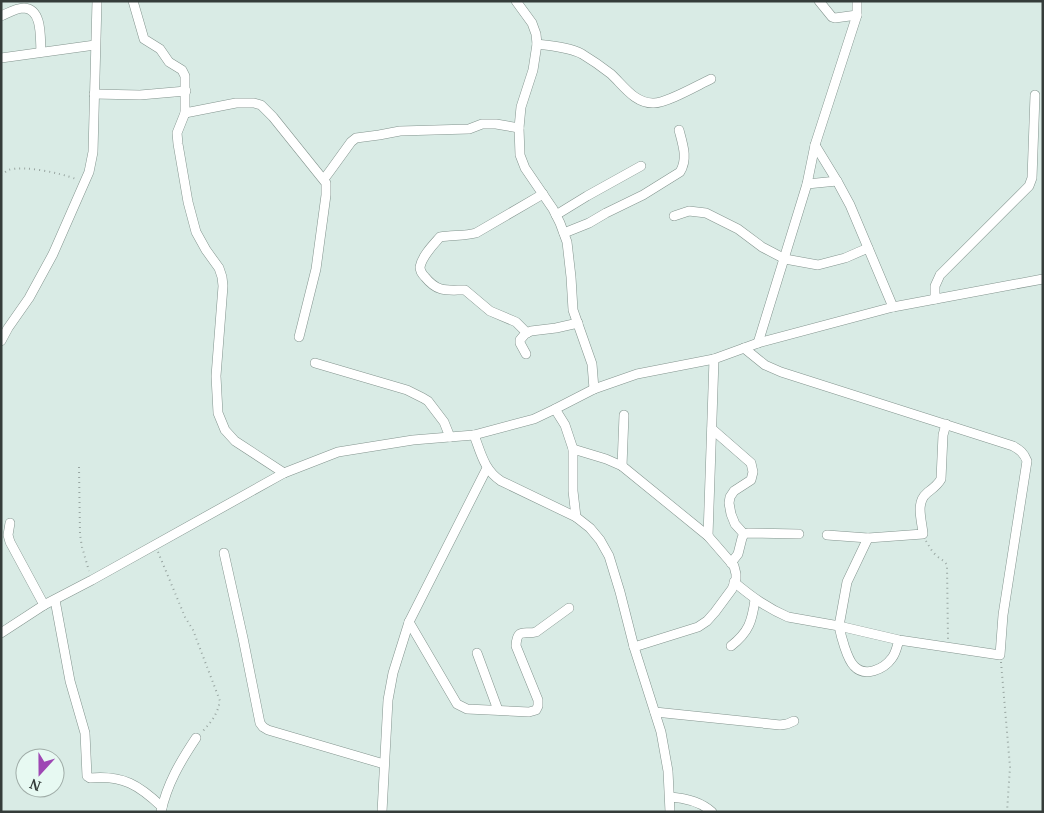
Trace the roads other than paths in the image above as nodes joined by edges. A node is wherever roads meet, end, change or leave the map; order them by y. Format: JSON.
{"nodes":[{"id":1,"x":97,"y":1,"type":"edge"},
{"id":2,"x":133,"y":1,"type":"edge"},
{"id":3,"x":516,"y":1,"type":"edge"},
{"id":4,"x":819,"y":1,"type":"edge"},
{"id":5,"x":857,"y":1,"type":"edge"},
{"id":6,"x":856,"y":14,"type":"junction"},
{"id":7,"x":1,"y":16,"type":"edge"},
{"id":8,"x":537,"y":44,"type":"junction"},
{"id":9,"x":95,"y":45,"type":"junction"},
{"id":10,"x":41,"y":52,"type":"junction"},
{"id":11,"x":1,"y":58,"type":"edge"},
{"id":12,"x":711,"y":79,"type":"dead end"},
{"id":13,"x":186,"y":91,"type":"junction"},
{"id":14,"x":94,"y":94,"type":"junction"},
{"id":15,"x":1035,"y":95,"type":"dead end"},
{"id":16,"x":185,"y":112,"type":"junction"},
{"id":17,"x":519,"y":128,"type":"junction"},
{"id":18,"x":679,"y":130,"type":"dead end"},
{"id":19,"x":815,"y":145,"type":"junction"},
{"id":20,"x":641,"y":166,"type":"dead end"},
{"id":21,"x":324,"y":179,"type":"junction"},
{"id":22,"x":837,"y":180,"type":"junction"},
{"id":23,"x":807,"y":184,"type":"junction"},
{"id":24,"x":543,"y":194,"type":"junction"},
{"id":25,"x":556,"y":215,"type":"junction"},
{"id":26,"x":674,"y":216,"type":"dead end"},
{"id":27,"x":564,"y":233,"type":"junction"},
{"id":28,"x":868,"y":248,"type":"junction"},
{"id":29,"x":785,"y":259,"type":"junction"},
{"id":30,"x":1043,"y":279,"type":"edge"},
{"id":31,"x":934,"y":299,"type":"junction"},
{"id":32,"x":893,"y":307,"type":"junction"},
{"id":33,"x":578,"y":323,"type":"junction"},
{"id":34,"x":4,"y":326,"type":"edge"},
{"id":35,"x":527,"y":333,"type":"junction"},
{"id":36,"x":299,"y":338,"type":"dead end"},
{"id":37,"x":1,"y":341,"type":"edge"},
{"id":38,"x":758,"y":343,"type":"junction"},
{"id":39,"x":744,"y":348,"type":"junction"},
{"id":40,"x":526,"y":354,"type":"dead end"},
{"id":41,"x":714,"y":359,"type":"junction"},
{"id":42,"x":315,"y":363,"type":"dead end"},
{"id":43,"x":594,"y":389,"type":"junction"},
{"id":44,"x":555,"y":410,"type":"junction"},
{"id":45,"x":624,"y":415,"type":"dead end"},
{"id":46,"x":946,"y":424,"type":"junction"},
{"id":47,"x":712,"y":429,"type":"junction"},
{"id":48,"x":474,"y":435,"type":"junction"},
{"id":49,"x":450,"y":437,"type":"junction"},
{"id":50,"x":574,"y":448,"type":"junction"},
{"id":51,"x":622,"y":466,"type":"junction"},
{"id":52,"x":487,"y":468,"type":"junction"},
{"id":53,"x":284,"y":473,"type":"junction"},
{"id":54,"x":576,"y":517,"type":"junction"},
{"id":55,"x":10,"y":522,"type":"dead end"},
{"id":56,"x":744,"y":534,"type":"junction"},
{"id":57,"x":798,"y":534,"type":"dead end"},
{"id":58,"x":827,"y":535,"type":"dead end"},
{"id":59,"x":708,"y":536,"type":"junction"},
{"id":60,"x":868,"y":538,"type":"junction"},
{"id":61,"x":224,"y":553,"type":"dead end"},
{"id":62,"x":731,"y":563,"type":"junction"},
{"id":63,"x":734,"y":582,"type":"junction"},
{"id":64,"x":55,"y":600,"type":"junction"},
{"id":65,"x":755,"y":600,"type":"junction"},
{"id":66,"x":44,"y":605,"type":"junction"},
{"id":67,"x":569,"y":608,"type":"dead end"},
{"id":68,"x":409,"y":622,"type":"junction"},
{"id":69,"x":839,"y":626,"type":"junction"},
{"id":70,"x":1,"y":633,"type":"edge"},
{"id":71,"x":899,"y":640,"type":"junction"},
{"id":72,"x":731,"y":646,"type":"dead end"},
{"id":73,"x":634,"y":647,"type":"junction"},
{"id":74,"x":477,"y":653,"type":"dead end"},
{"id":75,"x":498,"y":710,"type":"junction"},
{"id":76,"x":655,"y":712,"type":"junction"},
{"id":77,"x":794,"y":721,"type":"dead end"},
{"id":78,"x":196,"y":738,"type":"road end"},
{"id":79,"x":384,"y":764,"type":"junction"},
{"id":80,"x":670,"y":797,"type":"junction"},
{"id":81,"x":162,"y":809,"type":"edge"},
{"id":82,"x":382,"y":812,"type":"edge"},
{"id":83,"x":670,"y":812,"type":"edge"},
{"id":84,"x":712,"y":812,"type":"edge"}],
"edges":[{"from":1,"to":9,"type":"street"},
{"from":2,"to":13,"type":"street"},
{"from":3,"to":8,"type":"street"},
{"from":4,"to":6,"type":"street"},
{"from":5,"to":6,"type":"street"},
{"from":6,"to":19,"type":"street"},
{"from":7,"to":10,"type":"street"},
{"from":8,"to":12,"type":"street"},
{"from":8,"to":17,"type":"street"},
{"from":9,"to":10,"type":"street"},
{"from":9,"to":14,"type":"street"},
{"from":10,"to":11,"type":"street"},
{"from":13,"to":14,"type":"street"},
{"from":13,"to":16,"type":"street"},
{"from":14,"to":34,"type":"street"},
{"from":15,"to":31,"type":"street"},
{"from":16,"to":21,"type":"street"},
{"from":16,"to":53,"type":"street"},
{"from":17,"to":21,"type":"street"},
{"from":17,"to":24,"type":"street"},
{"from":18,"to":27,"type":"street"},
{"from":19,"to":22,"type":"street"},
{"from":19,"to":23,"type":"street"},
{"from":20,"to":25,"type":"street"},
{"from":21,"to":36,"type":"street"},
{"from":22,"to":23,"type":"street"},
{"from":22,"to":28,"type":"street"},
{"from":23,"to":29,"type":"street"},
{"from":24,"to":25,"type":"street"},
{"from":24,"to":35,"type":"street"},
{"from":25,"to":27,"type":"street"},
{"from":26,"to":29,"type":"street"},
{"from":27,"to":33,"type":"street"},
{"from":28,"to":29,"type":"street"},
{"from":28,"to":32,"type":"street"},
{"from":29,"to":38,"type":"street"},
{"from":30,"to":31,"type":"street"},
{"from":31,"to":32,"type":"street"},
{"from":32,"to":38,"type":"street"},
{"from":33,"to":35,"type":"street"},
{"from":33,"to":43,"type":"street"},
{"from":34,"to":37,"type":"street"},
{"from":35,"to":40,"type":"street"},
{"from":38,"to":39,"type":"street"},
{"from":39,"to":41,"type":"street"},
{"from":39,"to":46,"type":"street"},
{"from":41,"to":43,"type":"street"},
{"from":41,"to":47,"type":"street"},
{"from":42,"to":49,"type":"street"},
{"from":43,"to":44,"type":"street"},
{"from":44,"to":48,"type":"street"},
{"from":44,"to":50,"type":"street"},
{"from":45,"to":51,"type":"street"},
{"from":46,"to":60,"type":"street"},
{"from":46,"to":71,"type":"street"},
{"from":47,"to":56,"type":"street"},
{"from":47,"to":59,"type":"street"},
{"from":48,"to":49,"type":"street"},
{"from":48,"to":52,"type":"street"},
{"from":49,"to":53,"type":"street"},
{"from":50,"to":51,"type":"street"},
{"from":50,"to":54,"type":"street"},
{"from":51,"to":59,"type":"street"},
{"from":52,"to":54,"type":"street"},
{"from":52,"to":68,"type":"street"},
{"from":53,"to":64,"type":"street"},
{"from":54,"to":73,"type":"street"},
{"from":55,"to":66,"type":"street"},
{"from":56,"to":57,"type":"street"},
{"from":56,"to":62,"type":"street"},
{"from":58,"to":60,"type":"street"},
{"from":59,"to":62,"type":"street"},
{"from":60,"to":69,"type":"street"},
{"from":61,"to":79,"type":"street"},
{"from":62,"to":63,"type":"street"},
{"from":63,"to":65,"type":"street"},
{"from":63,"to":73,"type":"street"},
{"from":64,"to":66,"type":"street"},
{"from":64,"to":81,"type":"street"},
{"from":65,"to":69,"type":"street"},
{"from":65,"to":72,"type":"street"},
{"from":66,"to":70,"type":"street"},
{"from":67,"to":75,"type":"street"},
{"from":68,"to":75,"type":"street"},
{"from":68,"to":79,"type":"street"},
{"from":69,"to":71,"type":"street"},
{"from":69,"to":71,"type":"street"},
{"from":73,"to":76,"type":"street"},
{"from":74,"to":75,"type":"street"},
{"from":76,"to":77,"type":"street"},
{"from":76,"to":80,"type":"street"},
{"from":78,"to":81,"type":"street"},
{"from":79,"to":82,"type":"street"},
{"from":80,"to":83,"type":"street"},
{"from":80,"to":84,"type":"street"}]}
